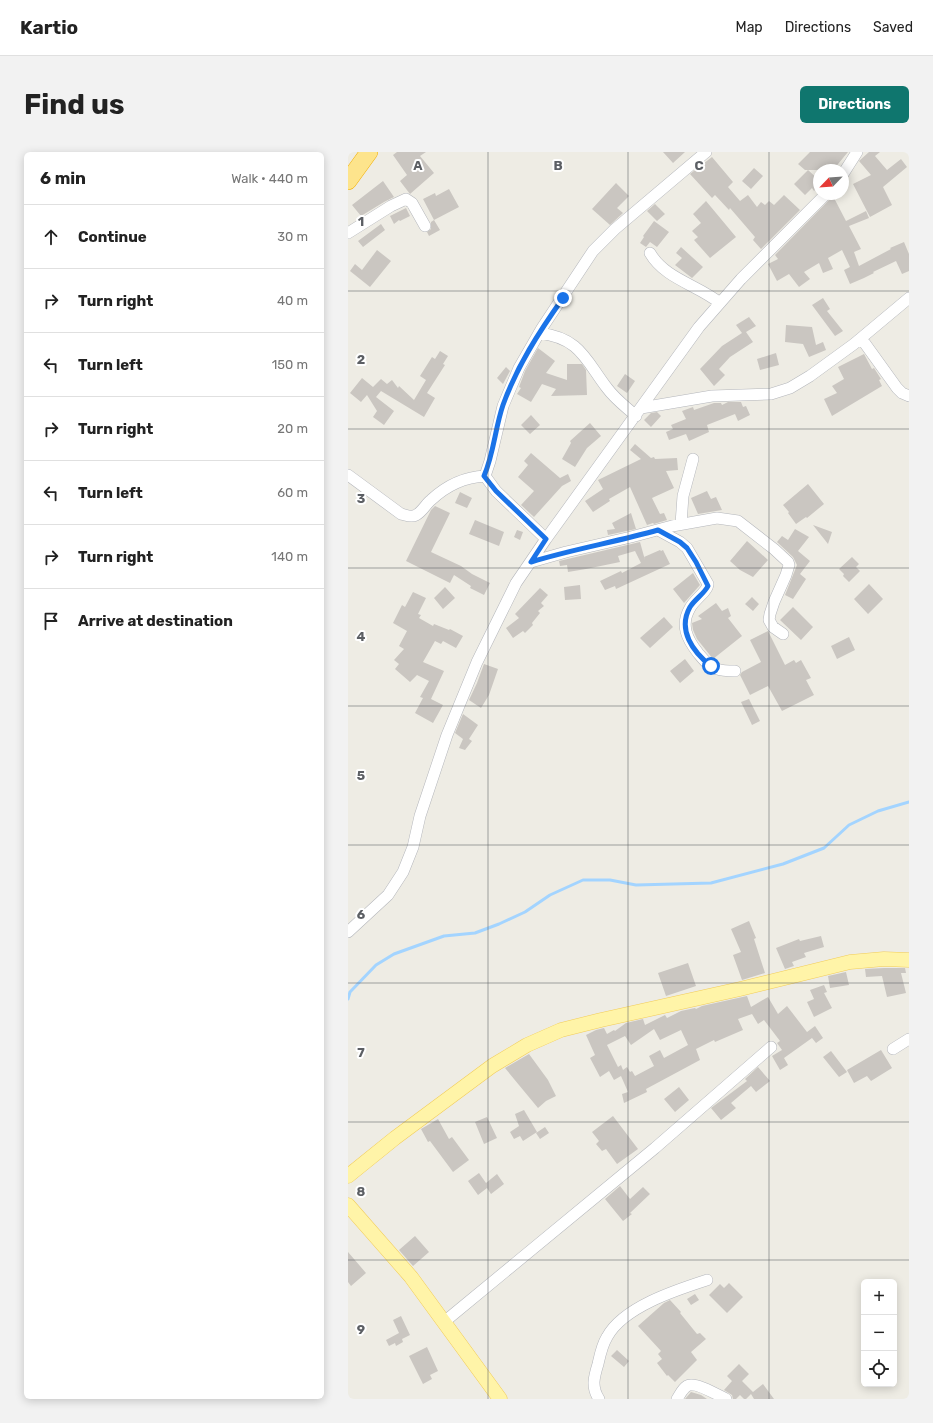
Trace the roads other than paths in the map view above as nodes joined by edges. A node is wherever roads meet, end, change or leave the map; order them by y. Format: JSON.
{"nodes":[{"id":1,"x":355,"y":152,"type":"edge"},
{"id":2,"x":369,"y":152,"type":"edge"},
{"id":3,"x":706,"y":152,"type":"edge"},
{"id":4,"x":857,"y":152,"type":"edge"},
{"id":5,"x":348,"y":162,"type":"edge"},
{"id":6,"x":849,"y":165,"type":"edge"},
{"id":7,"x":348,"y":181,"type":"edge"},
{"id":8,"x":820,"y":200,"type":"edge"},
{"id":9,"x":425,"y":226,"type":"dead end"},
{"id":10,"x":348,"y":233,"type":"edge"},
{"id":11,"x":650,"y":253,"type":"dead end"},
{"id":12,"x":909,"y":298,"type":"edge"},
{"id":13,"x":720,"y":303,"type":"junction"},
{"id":14,"x":539,"y":333,"type":"junction"},
{"id":15,"x":861,"y":338,"type":"junction"},
{"id":16,"x":909,"y":396,"type":"edge"},
{"id":17,"x":638,"y":412,"type":"junction"},
{"id":18,"x":692,"y":459,"type":"dead end"},
{"id":19,"x":348,"y":475,"type":"edge"},
{"id":20,"x":484,"y":476,"type":"junction"},
{"id":21,"x":681,"y":524,"type":"junction"},
{"id":22,"x":658,"y":530,"type":"junction"},
{"id":23,"x":546,"y":539,"type":"junction"},
{"id":24,"x":531,"y":562,"type":"junction"},
{"id":25,"x":783,"y":634,"type":"dead end"},
{"id":26,"x":735,"y":671,"type":"dead end"},
{"id":27,"x":348,"y":932,"type":"edge"},
{"id":28,"x":909,"y":960,"type":"edge"},
{"id":29,"x":909,"y":1039,"type":"edge"},
{"id":30,"x":771,"y":1047,"type":"dead end"},
{"id":31,"x":893,"y":1049,"type":"dead end"},
{"id":32,"x":348,"y":1176,"type":"edge"},
{"id":33,"x":348,"y":1205,"type":"edge"},
{"id":34,"x":707,"y":1280,"type":"dead end"},
{"id":35,"x":444,"y":1322,"type":"junction"},
{"id":36,"x":500,"y":1399,"type":"edge"},
{"id":37,"x":599,"y":1399,"type":"edge"},
{"id":38,"x":677,"y":1399,"type":"edge"},
{"id":39,"x":726,"y":1399,"type":"edge"}],
"edges":[{"from":1,"to":5,"type":"highway"},
{"from":2,"to":7,"type":"highway"},
{"from":3,"to":14,"type":"street"},
{"from":4,"to":6,"type":"street"},
{"from":8,"to":13,"type":"street"},
{"from":9,"to":10,"type":"street"},
{"from":11,"to":13,"type":"street"},
{"from":12,"to":15,"type":"street"},
{"from":13,"to":17,"type":"street"},
{"from":14,"to":17,"type":"street"},
{"from":14,"to":20,"type":"street"},
{"from":15,"to":16,"type":"street"},
{"from":15,"to":17,"type":"street"},
{"from":17,"to":23,"type":"street"},
{"from":18,"to":21,"type":"street"},
{"from":19,"to":20,"type":"street"},
{"from":20,"to":23,"type":"street"},
{"from":21,"to":22,"type":"street"},
{"from":21,"to":25,"type":"street"},
{"from":22,"to":24,"type":"street"},
{"from":22,"to":26,"type":"street"},
{"from":23,"to":24,"type":"street"},
{"from":24,"to":27,"type":"street"},
{"from":28,"to":32,"type":"main road"},
{"from":29,"to":31,"type":"street"},
{"from":30,"to":35,"type":"street"},
{"from":33,"to":35,"type":"main road"},
{"from":34,"to":37,"type":"street"},
{"from":35,"to":36,"type":"main road"},
{"from":38,"to":39,"type":"street"}]}
